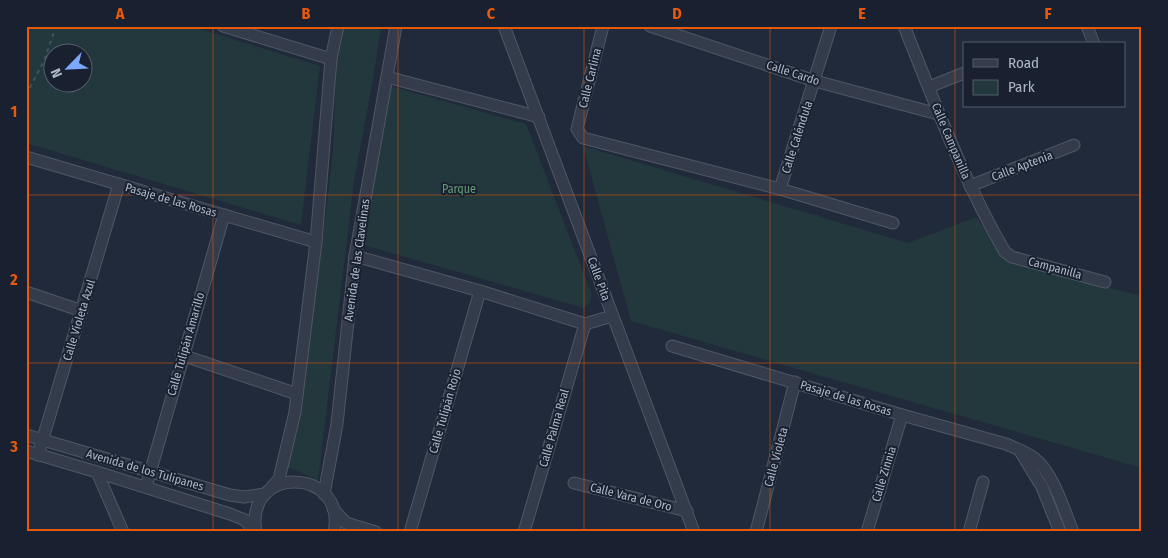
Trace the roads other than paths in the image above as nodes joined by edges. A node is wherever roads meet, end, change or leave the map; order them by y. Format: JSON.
{"nodes":[{"id":1,"x":223,"y":26,"type":"edge"},
{"id":2,"x":338,"y":26,"type":"edge"},
{"id":3,"x":396,"y":26,"type":"edge"},
{"id":4,"x":504,"y":26,"type":"edge"},
{"id":5,"x":603,"y":26,"type":"edge"},
{"id":6,"x":650,"y":26,"type":"edge"},
{"id":7,"x":831,"y":26,"type":"edge"},
{"id":8,"x":904,"y":26,"type":"edge"},
{"id":9,"x":1087,"y":26,"type":"edge"},
{"id":10,"x":1093,"y":42,"type":"edge"},
{"id":11,"x":331,"y":59,"type":"junction"},
{"id":12,"x":963,"y":73,"type":"edge"},
{"id":13,"x":386,"y":77,"type":"junction"},
{"id":14,"x":815,"y":81,"type":"junction"},
{"id":15,"x":929,"y":87,"type":"junction"},
{"id":16,"x":938,"y":114,"type":"junction"},
{"id":17,"x":539,"y":116,"type":"junction"},
{"id":18,"x":1074,"y":145,"type":"dead end"},
{"id":19,"x":26,"y":157,"type":"edge"},
{"id":20,"x":119,"y":184,"type":"junction"},
{"id":21,"x":970,"y":186,"type":"junction"},
{"id":22,"x":780,"y":190,"type":"junction"},
{"id":23,"x":224,"y":215,"type":"junction"},
{"id":24,"x":892,"y":223,"type":"dead end"},
{"id":25,"x":316,"y":242,"type":"junction"},
{"id":26,"x":1005,"y":252,"type":"joint"},
{"id":27,"x":355,"y":256,"type":"junction"},
{"id":28,"x":1106,"y":282,"type":"dead end"},
{"id":29,"x":480,"y":291,"type":"junction"},
{"id":30,"x":26,"y":292,"type":"edge"},
{"id":31,"x":82,"y":311,"type":"junction"},
{"id":32,"x":612,"y":316,"type":"junction"},
{"id":33,"x":585,"y":324,"type":"junction"},
{"id":34,"x":672,"y":346,"type":"dead end"},
{"id":35,"x":182,"y":355,"type":"junction"},
{"id":36,"x":795,"y":382,"type":"junction"},
{"id":37,"x":297,"y":394,"type":"junction"},
{"id":38,"x":902,"y":416,"type":"junction"},
{"id":39,"x":26,"y":435,"type":"edge"},
{"id":40,"x":42,"y":440,"type":"junction"},
{"id":41,"x":1019,"y":450,"type":"junction"},
{"id":42,"x":26,"y":451,"type":"edge"},
{"id":43,"x":38,"y":455,"type":"junction"},
{"id":44,"x":97,"y":472,"type":"junction"},
{"id":45,"x":150,"y":472,"type":"junction"},
{"id":46,"x":983,"y":482,"type":"dead end"},
{"id":47,"x":574,"y":483,"type":"dead end"},
{"id":48,"x":146,"y":487,"type":"junction"},
{"id":49,"x":268,"y":491,"type":"junction"},
{"id":50,"x":324,"y":494,"type":"junction"},
{"id":51,"x":333,"y":509,"type":"junction"},
{"id":52,"x":687,"y":511,"type":"junction"},
{"id":53,"x":122,"y":532,"type":"edge"},
{"id":54,"x":256,"y":532,"type":"edge"},
{"id":55,"x":334,"y":532,"type":"edge"},
{"id":56,"x":376,"y":532,"type":"edge"},
{"id":57,"x":410,"y":532,"type":"edge"},
{"id":58,"x":524,"y":532,"type":"edge"},
{"id":59,"x":694,"y":532,"type":"edge"},
{"id":60,"x":756,"y":532,"type":"edge"},
{"id":61,"x":867,"y":532,"type":"edge"},
{"id":62,"x":969,"y":532,"type":"edge"},
{"id":63,"x":1060,"y":532,"type":"edge"},
{"id":64,"x":1073,"y":532,"type":"edge"}],
"edges":[{"from":1,"to":11,"type":"street"},
{"from":2,"to":11,"type":"street"},
{"from":3,"to":13,"type":"street","name":"Avenida de las Clavelinas"},
{"from":4,"to":17,"type":"street","name":"Calle Pita"},
{"from":5,"to":22,"type":"street","name":"Calle Carlina"},
{"from":6,"to":14,"type":"street","name":"Calle Cardo"},
{"from":7,"to":14,"type":"street","name":"Calle Caléndula"},
{"from":8,"to":15,"type":"street","name":"Calle Campanilla"},
{"from":9,"to":10,"type":"street"},
{"from":11,"to":25,"type":"street"},
{"from":12,"to":15,"type":"street"},
{"from":13,"to":17,"type":"street"},
{"from":13,"to":27,"type":"street","name":"Avenida de las Clavelinas"},
{"from":14,"to":16,"type":"street","name":"Calle Cardo"},
{"from":14,"to":22,"type":"street","name":"Calle Caléndula"},
{"from":15,"to":16,"type":"street","name":"Calle Campanilla"},
{"from":16,"to":21,"type":"street","name":"Calle Campanilla"},
{"from":17,"to":32,"type":"street","name":"Calle Pita"},
{"from":18,"to":21,"type":"street","name":"Calle Aptenia"},
{"from":19,"to":20,"type":"street","name":"Pasaje de las Rosas"},
{"from":20,"to":23,"type":"street","name":"Pasaje de las Rosas"},
{"from":20,"to":31,"type":"street","name":"Calle Violeta Azul"},
{"from":21,"to":26,"type":"street","name":"Calle Campanilla"},
{"from":22,"to":24,"type":"street"},
{"from":23,"to":25,"type":"street","name":"Pasaje de las Rosas"},
{"from":23,"to":35,"type":"street","name":"Calle Tulipán Amarillo"},
{"from":25,"to":37,"type":"street"},
{"from":26,"to":28,"type":"street","name":"Campanilla"},
{"from":27,"to":29,"type":"street"},
{"from":27,"to":50,"type":"street","name":"Avenida de las Clavelinas"},
{"from":29,"to":33,"type":"street"},
{"from":29,"to":57,"type":"street","name":"Calle Tulipán Rojo"},
{"from":30,"to":31,"type":"street"},
{"from":31,"to":40,"type":"street","name":"Calle Violeta Azul"},
{"from":32,"to":33,"type":"street"},
{"from":32,"to":52,"type":"street","name":"Calle Pita"},
{"from":33,"to":58,"type":"street","name":"Calle Palma Real"},
{"from":34,"to":36,"type":"street","name":"Pasaje de las Rosas"},
{"from":35,"to":37,"type":"street"},
{"from":35,"to":45,"type":"street","name":"Calle Tulipán Amarillo"},
{"from":36,"to":38,"type":"street","name":"Pasaje de las Rosas"},
{"from":36,"to":60,"type":"street","name":"Calle Violeta"},
{"from":37,"to":49,"type":"street"},
{"from":38,"to":41,"type":"street","name":"Pasaje de las Rosas"},
{"from":38,"to":61,"type":"street","name":"Calle Zinnia"},
{"from":39,"to":40,"type":"street","name":"Avenida de los Tulipanes"},
{"from":40,"to":43,"type":"street","name":"Calle Violeta Azul"},
{"from":40,"to":45,"type":"street","name":"Avenida de los Tulipanes"},
{"from":41,"to":63,"type":"street"},
{"from":41,"to":64,"type":"street","name":"Pasaje de las Rosas"},
{"from":42,"to":43,"type":"street","name":"Avenida de los Tulipanes"},
{"from":43,"to":44,"type":"street","name":"Avenida de los Tulipanes"},
{"from":44,"to":48,"type":"street","name":"Avenida de los Tulipanes"},
{"from":44,"to":53,"type":"street"},
{"from":45,"to":48,"type":"street","name":"Calle Tulipán Amarillo"},
{"from":45,"to":49,"type":"street","name":"Avenida de los Tulipanes"},
{"from":46,"to":62,"type":"street"},
{"from":47,"to":52,"type":"street","name":"Calle Vara de Oro"},
{"from":48,"to":54,"type":"street","name":"Avenida de los Tulipanes"},
{"from":49,"to":50,"type":"street","name":"Avenida de los Tulipanes"},
{"from":49,"to":54,"type":"street"},
{"from":50,"to":51,"type":"street"},
{"from":51,"to":55,"type":"street"},
{"from":51,"to":56,"type":"street"},
{"from":52,"to":59,"type":"street","name":"Calle Pita"}]}
